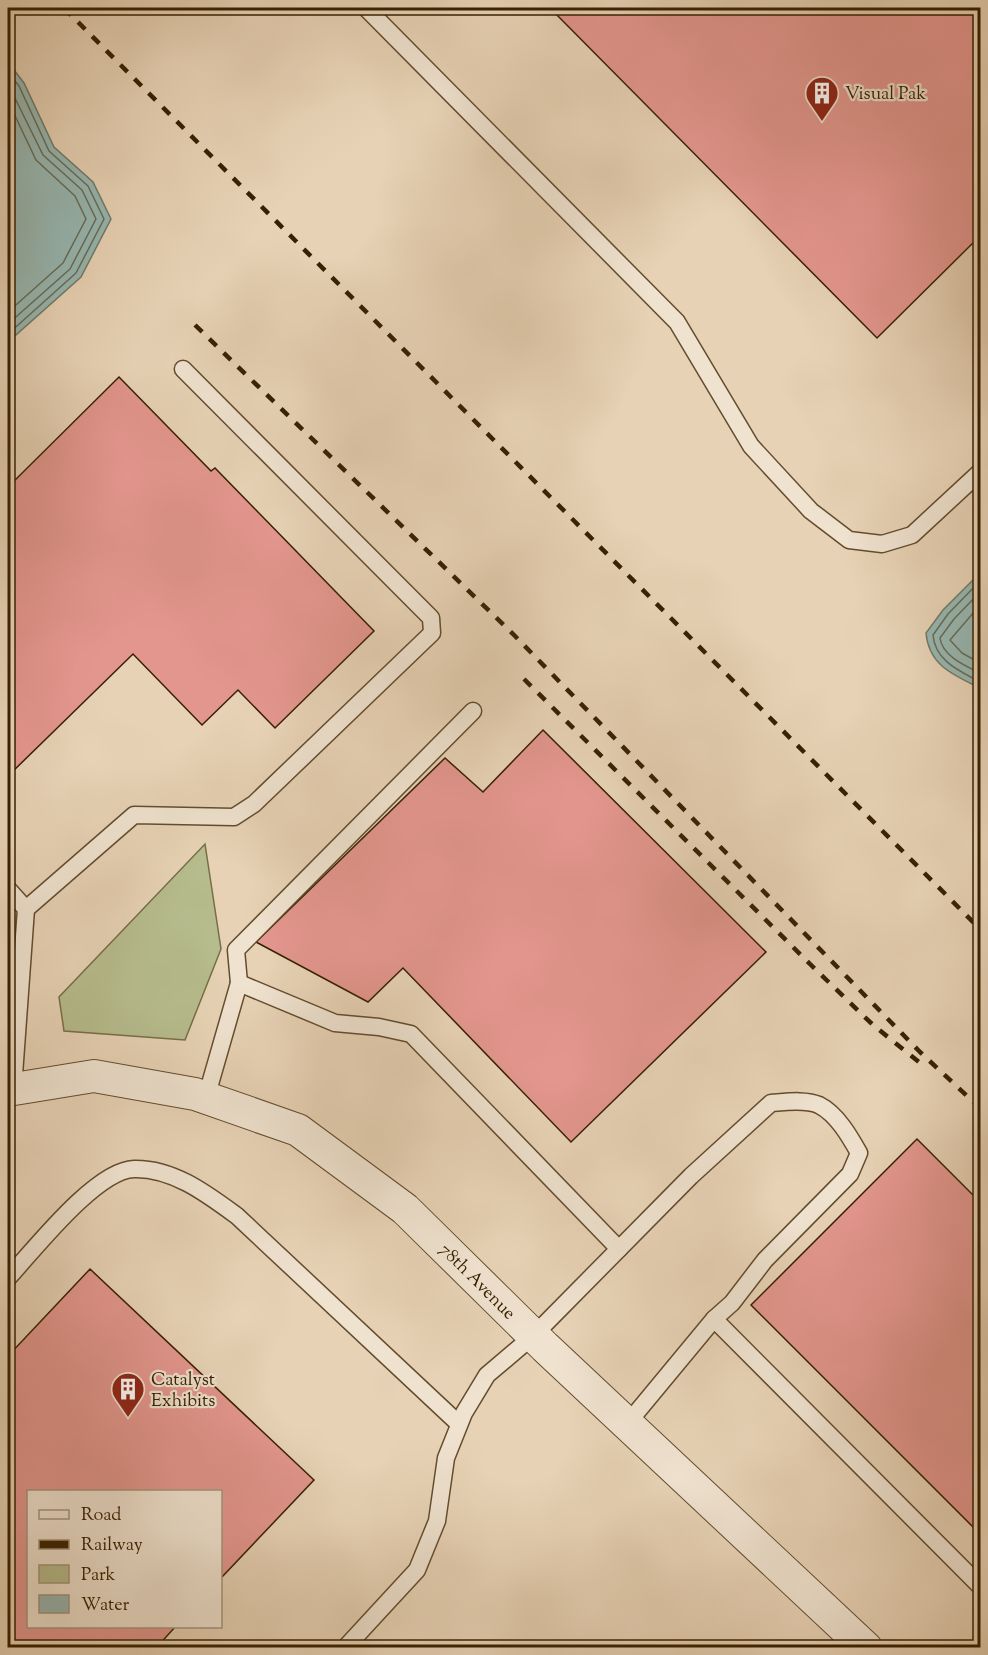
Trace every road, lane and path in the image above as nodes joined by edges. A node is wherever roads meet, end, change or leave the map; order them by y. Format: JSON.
{"nodes":[{"id":1,"x":366,"y":8,"type":"edge"},
{"id":2,"x":183,"y":369,"type":"dead end"},
{"id":3,"x":981,"y":472,"type":"edge"},
{"id":4,"x":473,"y":711,"type":"dead end"},
{"id":5,"x":8,"y":889,"type":"edge"},
{"id":6,"x":26,"y":909,"type":"junction"},
{"id":7,"x":239,"y":983,"type":"junction"},
{"id":8,"x":10,"y":1089,"type":"edge"},
{"id":9,"x":206,"y":1098,"type":"junction"},
{"id":10,"x":619,"y":1249,"type":"junction"},
{"id":11,"x":8,"y":1278,"type":"edge"},
{"id":12,"x":714,"y":1319,"type":"junction"},
{"id":13,"x":533,"y":1336,"type":"junction"},
{"id":14,"x":459,"y":1424,"type":"junction"},
{"id":15,"x":627,"y":1424,"type":"junction"},
{"id":16,"x":981,"y":1586,"type":"edge"},
{"id":17,"x":345,"y":1647,"type":"edge"},
{"id":18,"x":866,"y":1647,"type":"edge"}],
"edges":[{"from":1,"to":3,"type":"lane"},
{"from":2,"to":6,"type":"lane"},
{"from":4,"to":7,"type":"lane"},
{"from":5,"to":6,"type":"lane"},
{"from":6,"to":8,"type":"lane"},
{"from":7,"to":9,"type":"lane"},
{"from":7,"to":10,"type":"lane"},
{"from":8,"to":9,"type":"street","name":"78th Avenue"},
{"from":9,"to":13,"type":"street","name":"78th Avenue"},
{"from":10,"to":12,"type":"lane"},
{"from":10,"to":13,"type":"lane"},
{"from":11,"to":14,"type":"lane"},
{"from":12,"to":15,"type":"lane"},
{"from":12,"to":16,"type":"lane"},
{"from":13,"to":14,"type":"lane"},
{"from":13,"to":15,"type":"street","name":"78th Avenue"},
{"from":14,"to":17,"type":"lane"},
{"from":15,"to":18,"type":"street","name":"78th Avenue"}]}
